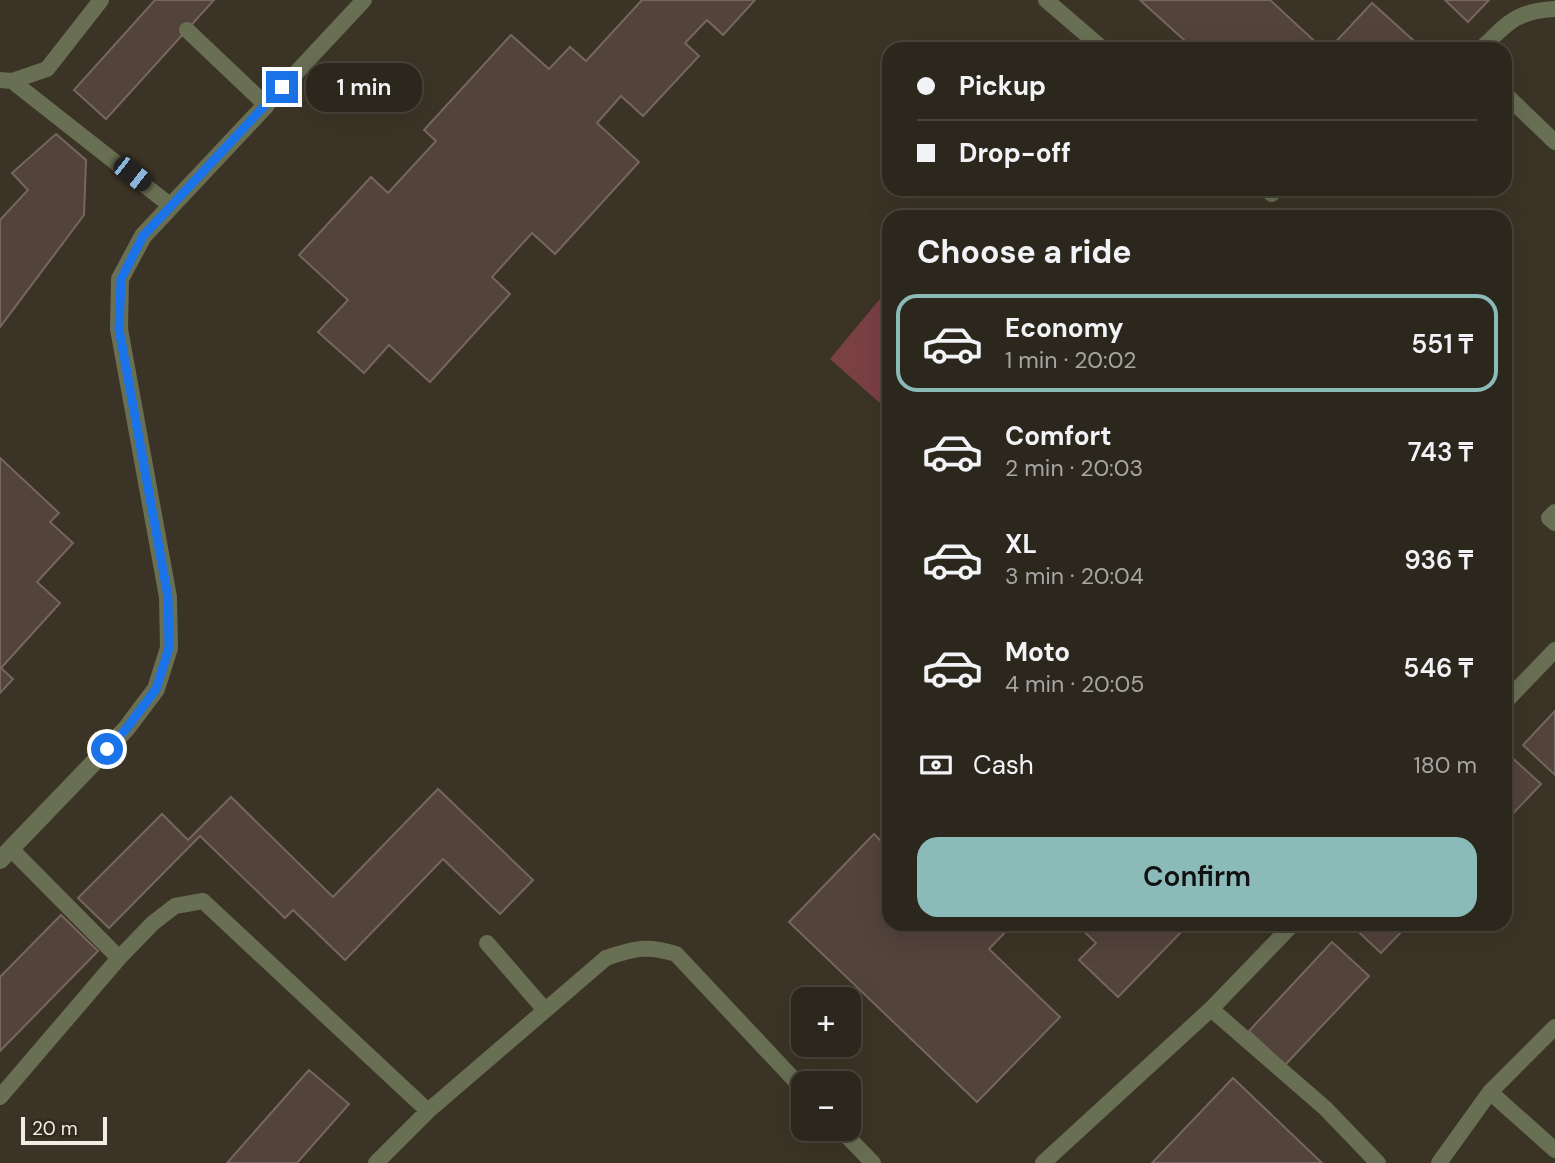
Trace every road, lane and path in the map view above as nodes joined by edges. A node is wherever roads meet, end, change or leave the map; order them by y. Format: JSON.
{"nodes":[{"id":1,"x":101,"y":0,"type":"edge"},
{"id":2,"x":363,"y":0,"type":"edge"},
{"id":3,"x":1046,"y":0,"type":"edge"},
{"id":4,"x":1555,"y":9,"type":"edge"},
{"id":5,"x":187,"y":30,"type":"dead end"},
{"id":6,"x":1095,"y":42,"type":"edge"},
{"id":7,"x":1488,"y":42,"type":"edge"},
{"id":8,"x":6,"y":81,"type":"edge"},
{"id":9,"x":1512,"y":101,"type":"edge"},
{"id":10,"x":266,"y":104,"type":"junction"},
{"id":11,"x":1555,"y":142,"type":"edge"},
{"id":12,"x":172,"y":205,"type":"junction"},
{"id":13,"x":1555,"y":512,"type":"edge"},
{"id":14,"x":1555,"y":523,"type":"edge"},
{"id":15,"x":1555,"y":650,"type":"edge"},
{"id":16,"x":1512,"y":695,"type":"edge"},
{"id":17,"x":6,"y":855,"type":"edge"},
{"id":18,"x":1286,"y":931,"type":"edge"},
{"id":19,"x":487,"y":943,"type":"dead end"},
{"id":20,"x":119,"y":958,"type":"junction"},
{"id":21,"x":1211,"y":1009,"type":"junction"},
{"id":22,"x":545,"y":1010,"type":"junction"},
{"id":23,"x":1555,"y":1027,"type":"edge"},
{"id":24,"x":791,"y":1076,"type":"edge"},
{"id":25,"x":1490,"y":1092,"type":"junction"},
{"id":26,"x":0,"y":1097,"type":"edge"},
{"id":27,"x":428,"y":1111,"type":"junction"},
{"id":28,"x":852,"y":1141,"type":"edge"},
{"id":29,"x":1555,"y":1150,"type":"edge"},
{"id":30,"x":376,"y":1163,"type":"edge"},
{"id":31,"x":873,"y":1163,"type":"edge"},
{"id":32,"x":1043,"y":1163,"type":"edge"},
{"id":33,"x":1378,"y":1163,"type":"edge"},
{"id":34,"x":1439,"y":1163,"type":"edge"}],
"edges":[{"from":1,"to":8,"type":"lane"},
{"from":2,"to":10,"type":"lane"},
{"from":3,"to":6,"type":"lane"},
{"from":4,"to":7,"type":"lane"},
{"from":5,"to":10,"type":"lane"},
{"from":8,"to":12,"type":"lane"},
{"from":9,"to":11,"type":"lane"},
{"from":10,"to":12,"type":"street"},
{"from":12,"to":17,"type":"street"},
{"from":13,"to":14,"type":"lane"},
{"from":15,"to":16,"type":"lane"},
{"from":17,"to":20,"type":"lane"},
{"from":18,"to":21,"type":"lane"},
{"from":19,"to":22,"type":"lane"},
{"from":20,"to":26,"type":"lane"},
{"from":20,"to":27,"type":"lane"},
{"from":21,"to":32,"type":"lane"},
{"from":21,"to":33,"type":"lane"},
{"from":22,"to":24,"type":"lane"},
{"from":22,"to":27,"type":"lane"},
{"from":23,"to":25,"type":"lane"},
{"from":25,"to":29,"type":"lane"},
{"from":25,"to":34,"type":"lane"},
{"from":27,"to":30,"type":"lane"},
{"from":28,"to":31,"type":"lane"}]}
